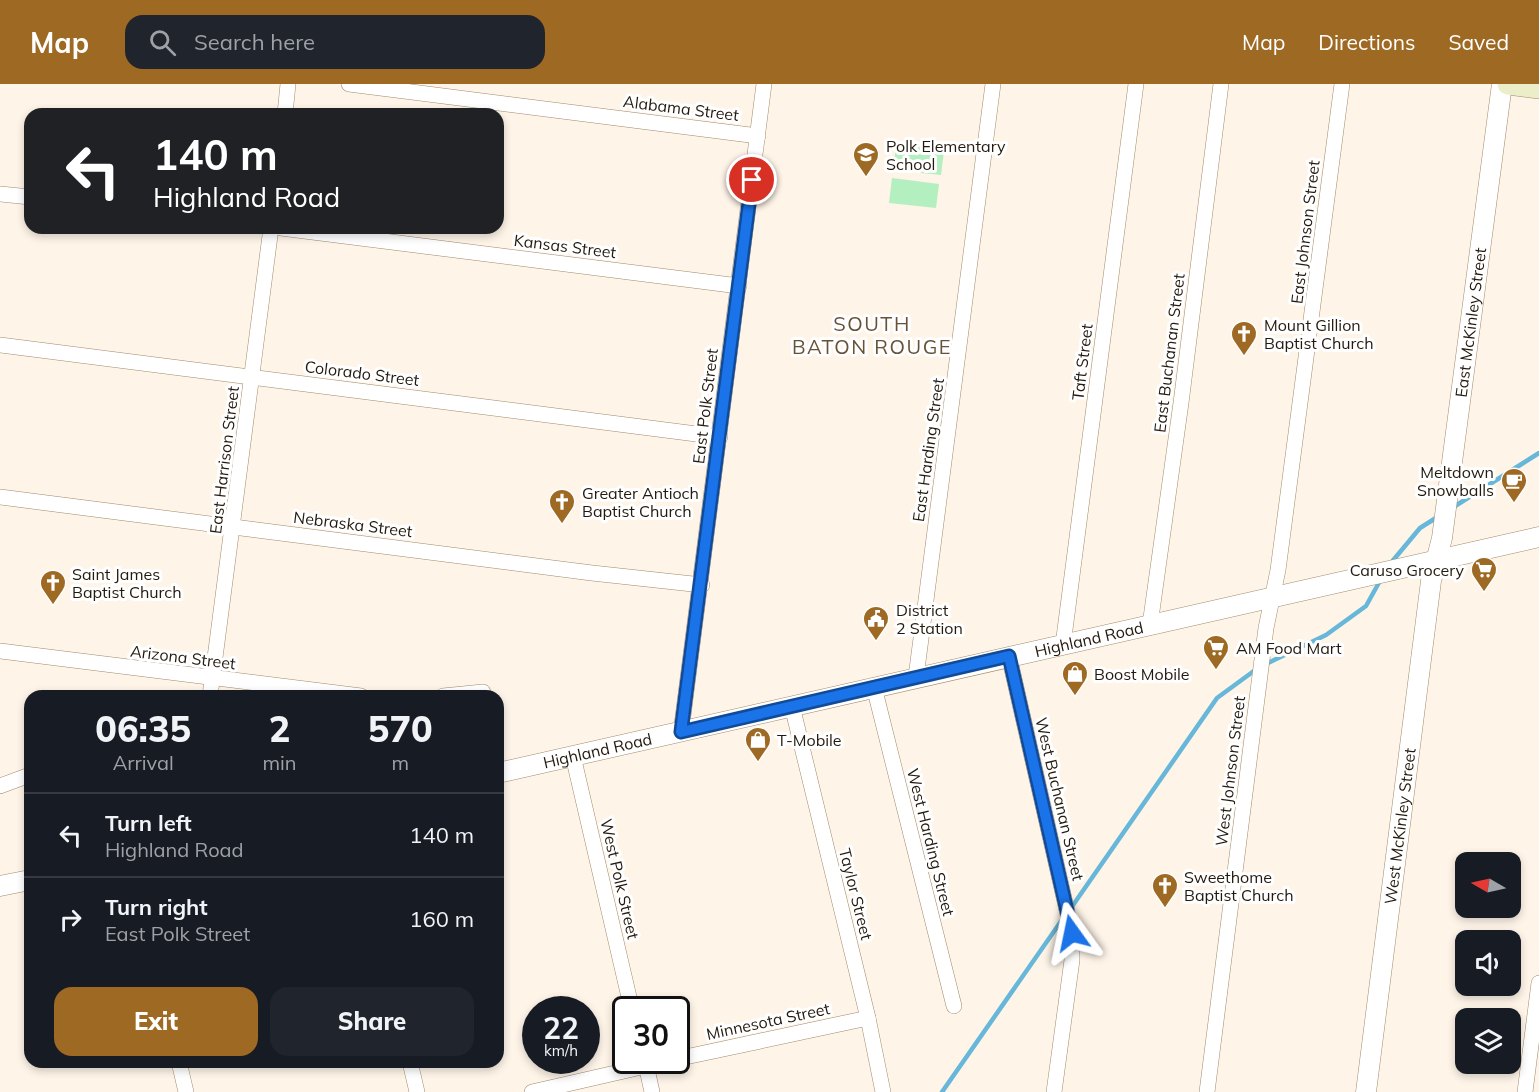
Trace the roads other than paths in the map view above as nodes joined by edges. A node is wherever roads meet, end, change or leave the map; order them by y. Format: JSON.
{"nodes":[{"id":1,"x":288,"y":84,"type":"edge"},
{"id":2,"x":349,"y":84,"type":"edge"},
{"id":3,"x":764,"y":84,"type":"edge"},
{"id":4,"x":993,"y":84,"type":"edge"},
{"id":5,"x":1136,"y":84,"type":"edge"},
{"id":6,"x":1221,"y":84,"type":"edge"},
{"id":7,"x":1342,"y":84,"type":"edge"},
{"id":8,"x":1502,"y":84,"type":"edge"},
{"id":9,"x":1508,"y":84,"type":"edge"},
{"id":10,"x":1535,"y":86,"type":"edge"},
{"id":11,"x":286,"y":108,"type":"edge"},
{"id":12,"x":758,"y":136,"type":"junction"},
{"id":13,"x":0,"y":194,"type":"edge"},
{"id":14,"x":24,"y":196,"type":"edge"},
{"id":15,"x":270,"y":234,"type":"edge"},
{"id":16,"x":327,"y":234,"type":"edge"},
{"id":17,"x":739,"y":286,"type":"junction"},
{"id":18,"x":0,"y":345,"type":"edge"},
{"id":19,"x":252,"y":377,"type":"junction"},
{"id":20,"x":720,"y":437,"type":"junction"},
{"id":21,"x":0,"y":497,"type":"edge"},
{"id":22,"x":233,"y":527,"type":"junction"},
{"id":23,"x":1539,"y":537,"type":"edge"},
{"id":24,"x":1428,"y":562,"type":"junction"},
{"id":25,"x":702,"y":585,"type":"junction"},
{"id":26,"x":1272,"y":597,"type":"junction"},
{"id":27,"x":1150,"y":625,"type":"junction"},
{"id":28,"x":1063,"y":645,"type":"junction"},
{"id":29,"x":0,"y":651,"type":"edge"},
{"id":30,"x":1009,"y":656,"type":"junction"},
{"id":31,"x":916,"y":677,"type":"junction"},
{"id":32,"x":213,"y":679,"type":"junction"},
{"id":33,"x":874,"y":687,"type":"junction"},
{"id":34,"x":211,"y":690,"type":"edge"},
{"id":35,"x":309,"y":690,"type":"edge"},
{"id":36,"x":792,"y":706,"type":"junction"},
{"id":37,"x":681,"y":732,"type":"junction"},
{"id":38,"x":573,"y":756,"type":"junction"},
{"id":39,"x":504,"y":772,"type":"edge"},
{"id":40,"x":24,"y":777,"type":"edge"},
{"id":41,"x":0,"y":786,"type":"edge"},
{"id":42,"x":24,"y":881,"type":"edge"},
{"id":43,"x":0,"y":886,"type":"edge"},
{"id":44,"x":1539,"y":983,"type":"edge"},
{"id":45,"x":629,"y":996,"type":"edge"},
{"id":46,"x":954,"y":1006,"type":"dead end"},
{"id":47,"x":868,"y":1018,"type":"junction"},
{"id":48,"x":690,"y":1056,"type":"edge"},
{"id":49,"x":180,"y":1068,"type":"edge"},
{"id":50,"x":411,"y":1068,"type":"edge"},
{"id":51,"x":612,"y":1072,"type":"edge"},
{"id":52,"x":648,"y":1074,"type":"edge"},
{"id":53,"x":186,"y":1092,"type":"edge"},
{"id":54,"x":417,"y":1092,"type":"edge"},
{"id":55,"x":532,"y":1092,"type":"edge"},
{"id":56,"x":652,"y":1092,"type":"edge"},
{"id":57,"x":883,"y":1092,"type":"edge"},
{"id":58,"x":1054,"y":1092,"type":"edge"},
{"id":59,"x":1207,"y":1092,"type":"edge"},
{"id":60,"x":1366,"y":1092,"type":"edge"},
{"id":61,"x":1525,"y":1092,"type":"edge"}],
"edges":[{"from":1,"to":11,"type":"street"},
{"from":2,"to":12,"type":"street","name":"Alabama Street"},
{"from":3,"to":12,"type":"street","name":"East Polk Street"},
{"from":4,"to":31,"type":"street","name":"East Harding Street"},
{"from":5,"to":28,"type":"street","name":"Taft Street"},
{"from":6,"to":27,"type":"street","name":"East Buchanan Street"},
{"from":7,"to":26,"type":"street","name":"East Johnson Street"},
{"from":8,"to":24,"type":"street","name":"East McKinley Street"},
{"from":9,"to":10,"type":"main road"},
{"from":12,"to":17,"type":"street","name":"East Polk Street"},
{"from":13,"to":14,"type":"street"},
{"from":15,"to":19,"type":"street","name":"East Harrison Street"},
{"from":16,"to":17,"type":"street","name":"Kansas Street"},
{"from":17,"to":20,"type":"street","name":"East Polk Street"},
{"from":18,"to":19,"type":"street","name":"Colorado Street"},
{"from":19,"to":20,"type":"street","name":"Colorado Street"},
{"from":19,"to":22,"type":"street","name":"East Harrison Street"},
{"from":20,"to":25,"type":"street","name":"East Polk Street"},
{"from":21,"to":22,"type":"street","name":"Nebraska Street"},
{"from":22,"to":25,"type":"street","name":"Nebraska Street"},
{"from":22,"to":32,"type":"street","name":"East Harrison Street"},
{"from":23,"to":24,"type":"street","name":"Highland Road"},
{"from":24,"to":26,"type":"street","name":"Highland Road"},
{"from":24,"to":60,"type":"street","name":"West McKinley Street"},
{"from":25,"to":37,"type":"street","name":"East Polk Street"},
{"from":26,"to":27,"type":"street","name":"Highland Road"},
{"from":26,"to":59,"type":"street","name":"West Johnson Street"},
{"from":27,"to":28,"type":"street","name":"Highland Road"},
{"from":28,"to":30,"type":"street","name":"Highland Road"},
{"from":29,"to":32,"type":"street","name":"Arizona Street"},
{"from":30,"to":31,"type":"street","name":"Highland Road"},
{"from":30,"to":58,"type":"street","name":"West Buchanan Street"},
{"from":31,"to":33,"type":"street","name":"Highland Road"},
{"from":32,"to":34,"type":"street","name":"East Harrison Street"},
{"from":32,"to":35,"type":"street","name":"Arizona Street"},
{"from":33,"to":36,"type":"street","name":"Highland Road"},
{"from":33,"to":46,"type":"street","name":"West Harding Street"},
{"from":36,"to":37,"type":"street","name":"Highland Road"},
{"from":36,"to":47,"type":"street","name":"Taylor Street"},
{"from":37,"to":38,"type":"street","name":"Highland Road"},
{"from":38,"to":39,"type":"street","name":"Highland Road"},
{"from":38,"to":45,"type":"street","name":"West Polk Street"},
{"from":40,"to":41,"type":"street"},
{"from":42,"to":43,"type":"street"},
{"from":44,"to":61,"type":"street"},
{"from":47,"to":48,"type":"street","name":"Minnesota Street"},
{"from":47,"to":57,"type":"street","name":"Taylor Street"},
{"from":49,"to":53,"type":"street"},
{"from":50,"to":54,"type":"street"},
{"from":51,"to":55,"type":"street"},
{"from":52,"to":56,"type":"street"}]}
